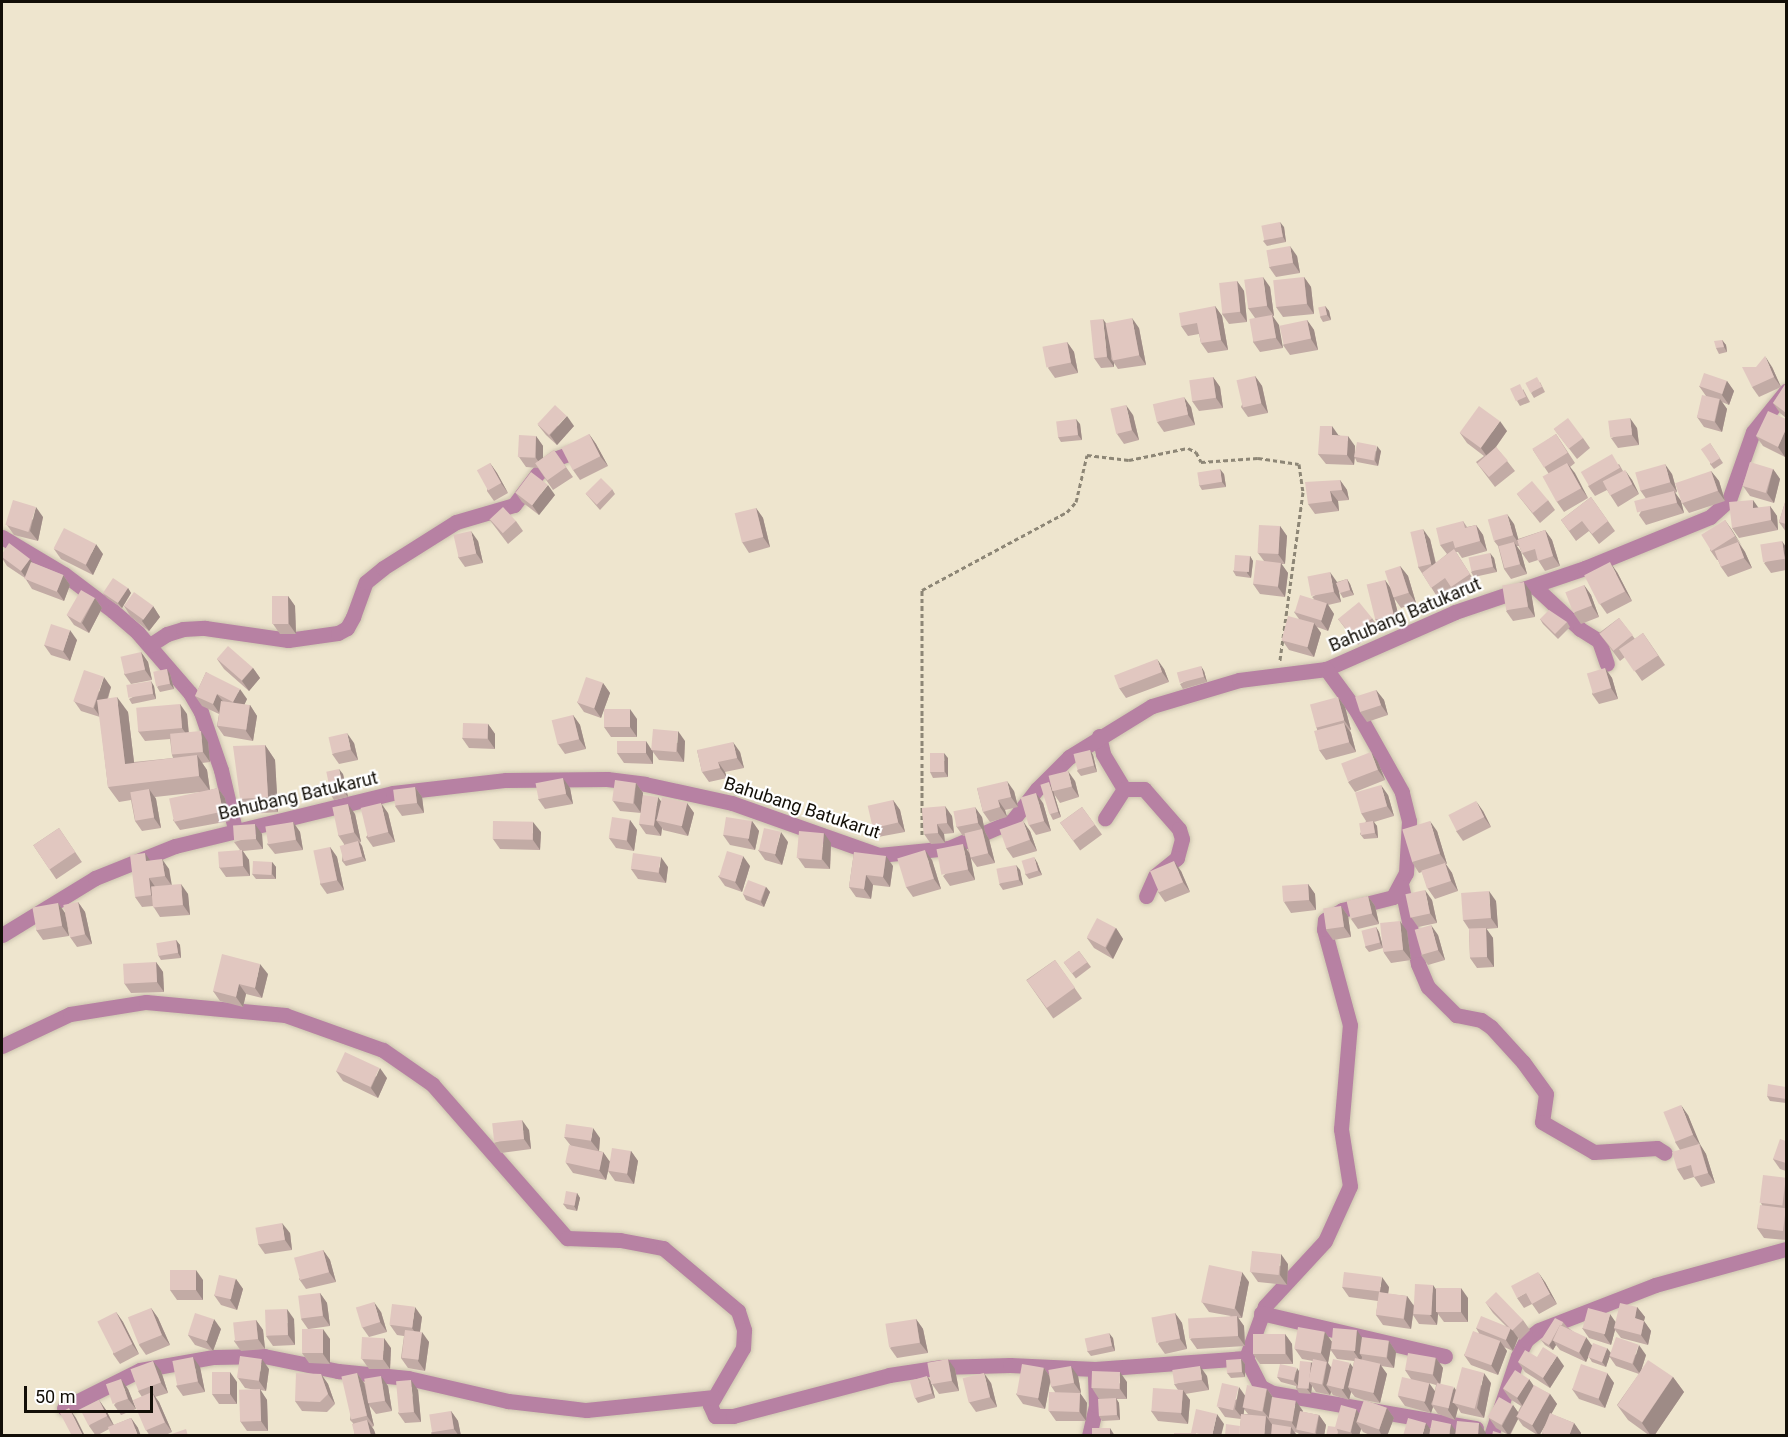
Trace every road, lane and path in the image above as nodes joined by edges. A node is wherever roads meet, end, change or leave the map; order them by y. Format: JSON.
{"nodes":[{"id":1,"x":1786,"y":391,"type":"edge"},
{"id":2,"x":571,"y":453,"type":"edge"},
{"id":3,"x":2,"y":537,"type":"edge"},
{"id":4,"x":1534,"y":586,"type":"junction"},
{"id":5,"x":150,"y":645,"type":"junction"},
{"id":6,"x":1607,"y":664,"type":"dead end"},
{"id":7,"x":1326,"y":669,"type":"junction"},
{"id":8,"x":1277,"y":676,"type":"junction"},
{"id":9,"x":1099,"y":736,"type":"junction"},
{"id":10,"x":1124,"y":789,"type":"junction"},
{"id":11,"x":1105,"y":818,"type":"dead end"},
{"id":12,"x":236,"y":829,"type":"junction"},
{"id":13,"x":922,"y":853,"type":"junction"},
{"id":14,"x":1401,"y":884,"type":"junction"},
{"id":15,"x":1146,"y":896,"type":"dead end"},
{"id":16,"x":2,"y":935,"type":"edge"},
{"id":17,"x":2,"y":1046,"type":"edge"},
{"id":18,"x":1665,"y":1153,"type":"dead end"},
{"id":19,"x":1786,"y":1249,"type":"edge"},
{"id":20,"x":1261,"y":1313,"type":"junction"},
{"id":21,"x":1445,"y":1356,"type":"dead end"},
{"id":22,"x":1246,"y":1358,"type":"junction"},
{"id":23,"x":1095,"y":1369,"type":"junction"},
{"id":24,"x":714,"y":1397,"type":"junction"},
{"id":25,"x":64,"y":1408,"type":"edge"},
{"id":26,"x":1491,"y":1433,"type":"edge"},
{"id":27,"x":1089,"y":1436,"type":"edge"}],
"edges":[{"from":1,"to":4,"type":"street","name":"Bahubang Batukarut"},
{"from":2,"to":5,"type":"street"},
{"from":3,"to":5,"type":"street"},
{"from":4,"to":6,"type":"street"},
{"from":4,"to":7,"type":"street","name":"Bahubang Batukarut"},
{"from":5,"to":12,"type":"street"},
{"from":7,"to":8,"type":"street","name":"Bahubang Batukarut"},
{"from":7,"to":14,"type":"street"},
{"from":8,"to":9,"type":"street","name":"Bahubang Batukarut"},
{"from":8,"to":13,"type":"path"},
{"from":9,"to":10,"type":"street"},
{"from":9,"to":13,"type":"street","name":"Bahubang Batukarut"},
{"from":10,"to":11,"type":"street"},
{"from":10,"to":15,"type":"street"},
{"from":12,"to":13,"type":"street","name":"Bahubang Batukarut"},
{"from":12,"to":16,"type":"street","name":"Bahubang Batukarut"},
{"from":14,"to":18,"type":"street"},
{"from":14,"to":20,"type":"street"},
{"from":17,"to":24,"type":"street"},
{"from":19,"to":26,"type":"street"},
{"from":20,"to":21,"type":"street"},
{"from":20,"to":22,"type":"street"},
{"from":22,"to":23,"type":"street"},
{"from":22,"to":26,"type":"street"},
{"from":23,"to":24,"type":"street"},
{"from":23,"to":27,"type":"street"},
{"from":24,"to":25,"type":"street"}]}
